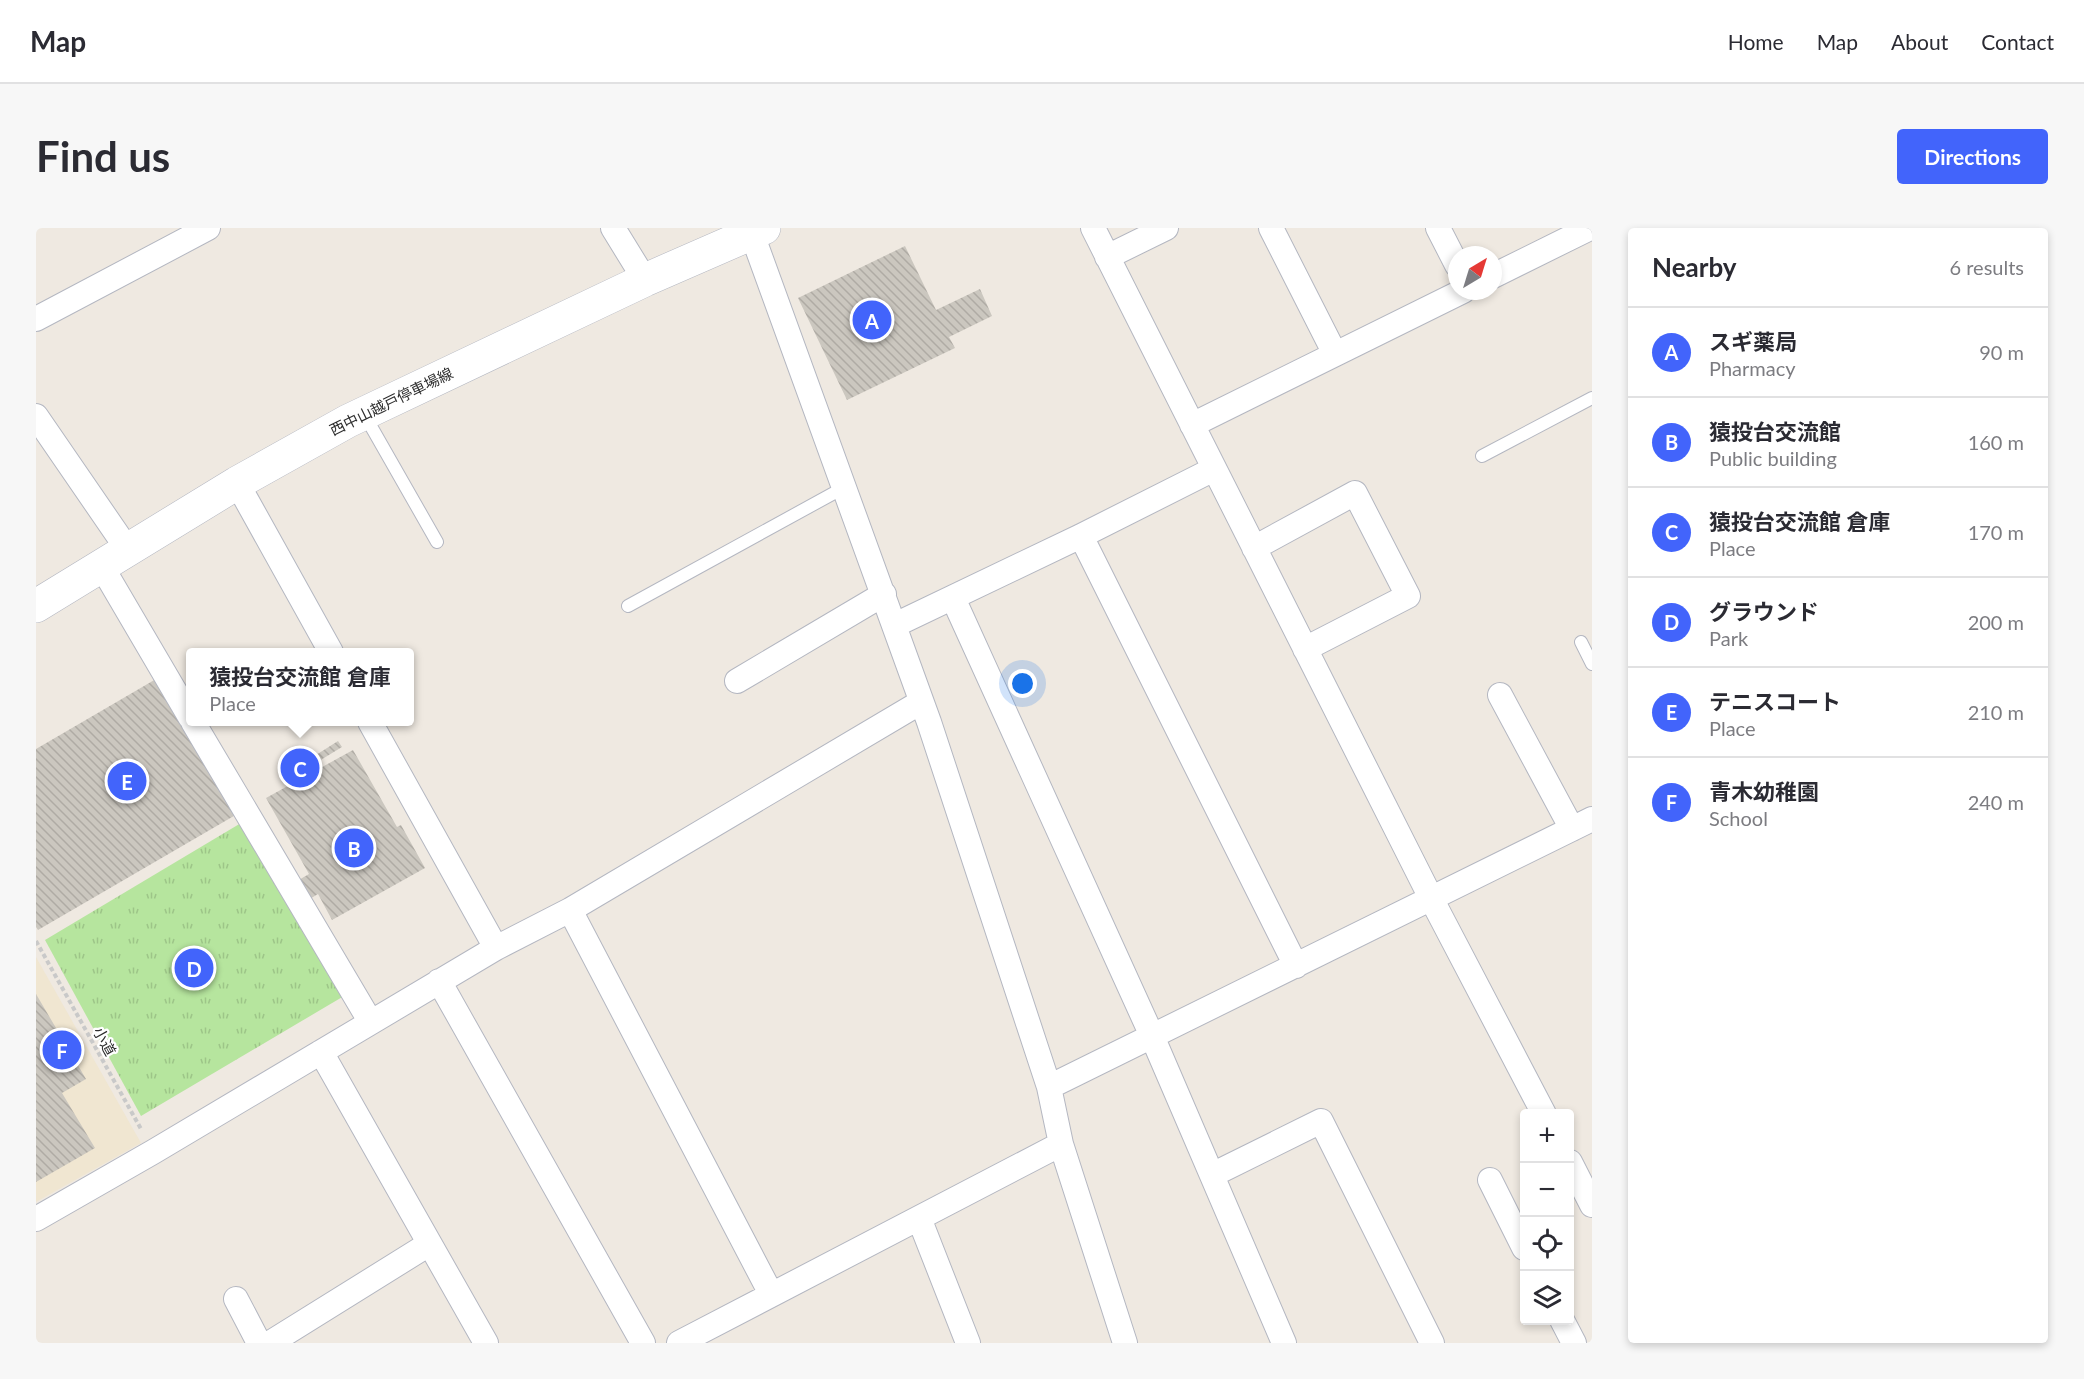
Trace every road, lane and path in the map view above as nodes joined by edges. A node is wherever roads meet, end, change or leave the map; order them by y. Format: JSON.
{"nodes":[{"id":1,"x":208,"y":228,"type":"edge"},
{"id":2,"x":613,"y":228,"type":"edge"},
{"id":3,"x":1093,"y":228,"type":"edge"},
{"id":4,"x":1166,"y":228,"type":"edge"},
{"id":5,"x":1270,"y":228,"type":"edge"},
{"id":6,"x":1438,"y":228,"type":"edge"},
{"id":7,"x":1590,"y":228,"type":"edge"},
{"id":8,"x":758,"y":231,"type":"edge"},
{"id":9,"x":1448,"y":247,"type":"edge"},
{"id":10,"x":1107,"y":257,"type":"junction"},
{"id":11,"x":1502,"y":272,"type":"edge"},
{"id":12,"x":645,"y":280,"type":"junction"},
{"id":13,"x":1448,"y":298,"type":"edge"},
{"id":14,"x":36,"y":319,"type":"edge"},
{"id":15,"x":1335,"y":354,"type":"junction"},
{"id":16,"x":1592,"y":398,"type":"edge"},
{"id":17,"x":364,"y":413,"type":"junction"},
{"id":18,"x":36,"y":416,"type":"edge"},
{"id":19,"x":1192,"y":425,"type":"junction"},
{"id":20,"x":1482,"y":456,"type":"dead end"},
{"id":21,"x":1214,"y":469,"type":"junction"},
{"id":22,"x":237,"y":483,"type":"junction"},
{"id":23,"x":845,"y":487,"type":"junction"},
{"id":24,"x":1081,"y":536,"type":"junction"},
{"id":25,"x":437,"y":542,"type":"dead end"},
{"id":26,"x":1254,"y":548,"type":"junction"},
{"id":27,"x":115,"y":558,"type":"junction"},
{"id":28,"x":884,"y":594,"type":"junction"},
{"id":29,"x":953,"y":598,"type":"junction"},
{"id":30,"x":36,"y":606,"type":"edge"},
{"id":31,"x":628,"y":606,"type":"dead end"},
{"id":32,"x":895,"y":625,"type":"junction"},
{"id":33,"x":1581,"y":642,"type":"dead end"},
{"id":34,"x":330,"y":648,"type":"edge"},
{"id":35,"x":1305,"y":649,"type":"junction"},
{"id":36,"x":1592,"y":664,"type":"edge"},
{"id":37,"x":737,"y":681,"type":"dead end"},
{"id":38,"x":1500,"y":695,"type":"dead end"},
{"id":39,"x":921,"y":702,"type":"junction"},
{"id":40,"x":186,"y":709,"type":"edge"},
{"id":41,"x":195,"y":726,"type":"edge"},
{"id":42,"x":372,"y":726,"type":"edge"},
{"id":43,"x":1582,"y":824,"type":"edge"},
{"id":44,"x":1432,"y":900,"type":"junction"},
{"id":45,"x":570,"y":910,"type":"junction"},
{"id":46,"x":36,"y":941,"type":"edge"},
{"id":47,"x":496,"y":948,"type":"junction"},
{"id":48,"x":1296,"y":966,"type":"junction"},
{"id":49,"x":439,"y":981,"type":"junction"},
{"id":50,"x":370,"y":1022,"type":"junction"},
{"id":51,"x":1152,"y":1036,"type":"junction"},
{"id":52,"x":321,"y":1052,"type":"junction"},
{"id":53,"x":1049,"y":1087,"type":"junction"},
{"id":54,"x":1542,"y":1109,"type":"edge"},
{"id":55,"x":1061,"y":1144,"type":"junction"},
{"id":56,"x":153,"y":1152,"type":"junction"},
{"id":57,"x":1570,"y":1163,"type":"edge"},
{"id":58,"x":1212,"y":1175,"type":"junction"},
{"id":59,"x":1490,"y":1180,"type":"dead end"},
{"id":60,"x":1592,"y":1205,"type":"edge"},
{"id":61,"x":919,"y":1218,"type":"junction"},
{"id":62,"x":36,"y":1219,"type":"edge"},
{"id":63,"x":1520,"y":1240,"type":"edge"},
{"id":64,"x":429,"y":1244,"type":"junction"},
{"id":65,"x":771,"y":1294,"type":"junction"},
{"id":66,"x":236,"y":1299,"type":"dead end"},
{"id":67,"x":1565,"y":1325,"type":"edge"},
{"id":68,"x":259,"y":1343,"type":"edge"},
{"id":69,"x":270,"y":1343,"type":"edge"},
{"id":70,"x":486,"y":1343,"type":"edge"},
{"id":71,"x":643,"y":1343,"type":"edge"},
{"id":72,"x":679,"y":1343,"type":"edge"},
{"id":73,"x":968,"y":1343,"type":"edge"},
{"id":74,"x":1125,"y":1343,"type":"edge"},
{"id":75,"x":1284,"y":1343,"type":"edge"},
{"id":76,"x":1432,"y":1343,"type":"edge"},
{"id":77,"x":1574,"y":1343,"type":"edge"}],
"edges":[{"from":1,"to":14,"type":"street"},
{"from":2,"to":12,"type":"street"},
{"from":3,"to":10,"type":"street"},
{"from":4,"to":10,"type":"street"},
{"from":5,"to":15,"type":"street"},
{"from":6,"to":9,"type":"street"},
{"from":7,"to":11,"type":"street"},
{"from":8,"to":12,"type":"main road","name":"西中山越戸停車場線"},
{"from":8,"to":23,"type":"street"},
{"from":10,"to":19,"type":"street"},
{"from":12,"to":17,"type":"main road","name":"西中山越戸停車場線"},
{"from":13,"to":15,"type":"street"},
{"from":15,"to":19,"type":"street"},
{"from":16,"to":20,"type":"lane"},
{"from":17,"to":22,"type":"main road","name":"西中山越戸停車場線"},
{"from":17,"to":25,"type":"lane"},
{"from":18,"to":27,"type":"street"},
{"from":19,"to":21,"type":"street"},
{"from":21,"to":24,"type":"street"},
{"from":21,"to":26,"type":"street"},
{"from":22,"to":27,"type":"main road","name":"西中山越戸停車場線"},
{"from":22,"to":34,"type":"street"},
{"from":23,"to":28,"type":"street"},
{"from":23,"to":31,"type":"lane"},
{"from":24,"to":29,"type":"street"},
{"from":24,"to":48,"type":"street"},
{"from":26,"to":35,"type":"street"},
{"from":26,"to":35,"type":"street"},
{"from":27,"to":30,"type":"main road","name":"西中山越戸停車場線"},
{"from":27,"to":40,"type":"street"},
{"from":28,"to":32,"type":"street"},
{"from":28,"to":37,"type":"street"},
{"from":29,"to":32,"type":"street"},
{"from":29,"to":51,"type":"street"},
{"from":32,"to":39,"type":"street"},
{"from":33,"to":36,"type":"lane"},
{"from":35,"to":44,"type":"street"},
{"from":38,"to":43,"type":"street"},
{"from":39,"to":45,"type":"street"},
{"from":39,"to":53,"type":"street"},
{"from":41,"to":50,"type":"street"},
{"from":42,"to":47,"type":"street"},
{"from":43,"to":44,"type":"street"},
{"from":44,"to":48,"type":"street"},
{"from":44,"to":54,"type":"street"},
{"from":45,"to":47,"type":"street"},
{"from":45,"to":65,"type":"street"},
{"from":46,"to":56,"type":"path","name":"小道"},
{"from":47,"to":49,"type":"street"},
{"from":48,"to":51,"type":"street"},
{"from":49,"to":50,"type":"street"},
{"from":49,"to":71,"type":"street"},
{"from":50,"to":52,"type":"street"},
{"from":51,"to":53,"type":"street"},
{"from":51,"to":58,"type":"street"},
{"from":52,"to":56,"type":"street"},
{"from":52,"to":64,"type":"street"},
{"from":53,"to":55,"type":"street"},
{"from":55,"to":61,"type":"street"},
{"from":55,"to":74,"type":"street"},
{"from":56,"to":62,"type":"street"},
{"from":57,"to":60,"type":"street"},
{"from":58,"to":75,"type":"street"},
{"from":58,"to":76,"type":"street"},
{"from":59,"to":63,"type":"street"},
{"from":61,"to":65,"type":"street"},
{"from":61,"to":73,"type":"street"},
{"from":64,"to":69,"type":"street"},
{"from":64,"to":70,"type":"street"},
{"from":65,"to":72,"type":"street"},
{"from":66,"to":68,"type":"street"},
{"from":67,"to":77,"type":"street"}]}
